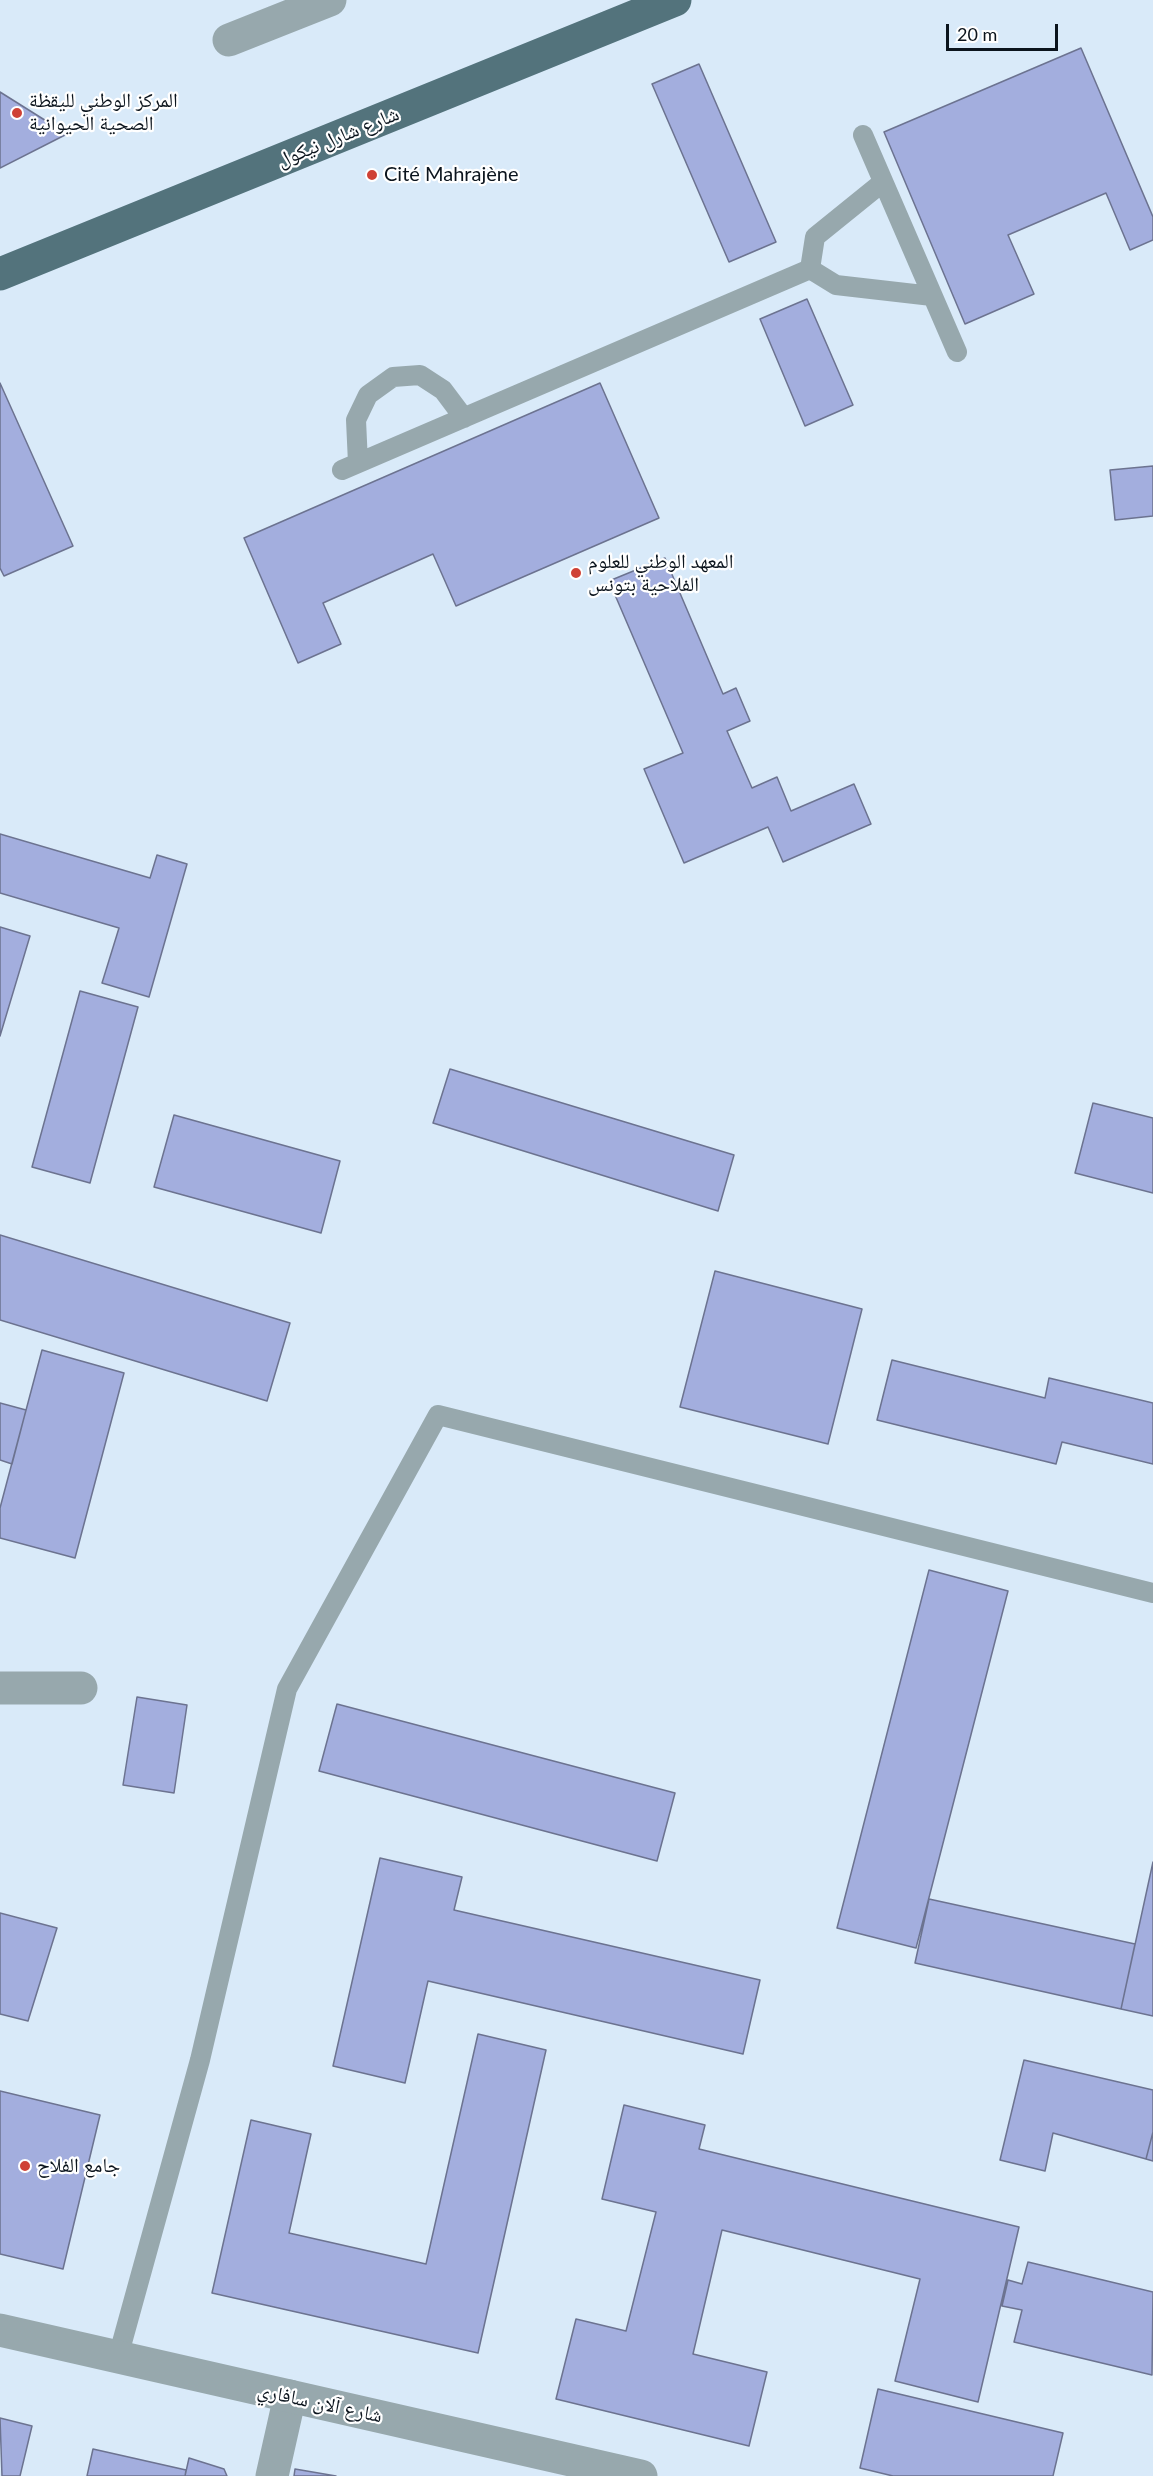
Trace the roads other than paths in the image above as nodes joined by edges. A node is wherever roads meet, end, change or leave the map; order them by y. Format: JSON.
{"nodes":[{"id":1,"x":330,"y":0,"type":"edge"},
{"id":2,"x":675,"y":0,"type":"edge"},
{"id":3,"x":229,"y":40,"type":"dead end"},
{"id":4,"x":863,"y":135,"type":"dead end"},
{"id":5,"x":883,"y":182,"type":"junction"},
{"id":6,"x":810,"y":269,"type":"junction"},
{"id":7,"x":0,"y":274,"type":"edge"},
{"id":8,"x":932,"y":296,"type":"junction"},
{"id":9,"x":957,"y":352,"type":"dead end"},
{"id":10,"x":464,"y":418,"type":"junction"},
{"id":11,"x":1153,"y":1593,"type":"edge"},
{"id":12,"x":0,"y":1688,"type":"edge"},
{"id":13,"x":81,"y":1688,"type":"dead end"},
{"id":14,"x":0,"y":2330,"type":"edge"},
{"id":15,"x":118,"y":2357,"type":"junction"},
{"id":16,"x":290,"y":2396,"type":"junction"},
{"id":17,"x":272,"y":2476,"type":"edge"},
{"id":18,"x":641,"y":2476,"type":"edge"}],
"edges":[{"from":1,"to":3,"type":"street"},
{"from":2,"to":7,"type":"main road","name":"شارع شارل نيكول"},
{"from":4,"to":5,"type":"lane"},
{"from":5,"to":6,"type":"lane"},
{"from":5,"to":8,"type":"lane"},
{"from":6,"to":8,"type":"lane"},
{"from":6,"to":10,"type":"lane"},
{"from":8,"to":9,"type":"lane"},
{"from":10,"to":10,"type":"lane"},
{"from":11,"to":15,"type":"lane"},
{"from":12,"to":13,"type":"street"},
{"from":14,"to":15,"type":"street","name":"شارع آلان سافاري"},
{"from":15,"to":16,"type":"street","name":"شارع آلان سافاري"},
{"from":16,"to":17,"type":"street"},
{"from":16,"to":18,"type":"street","name":"شارع آلان سافاري"}]}
